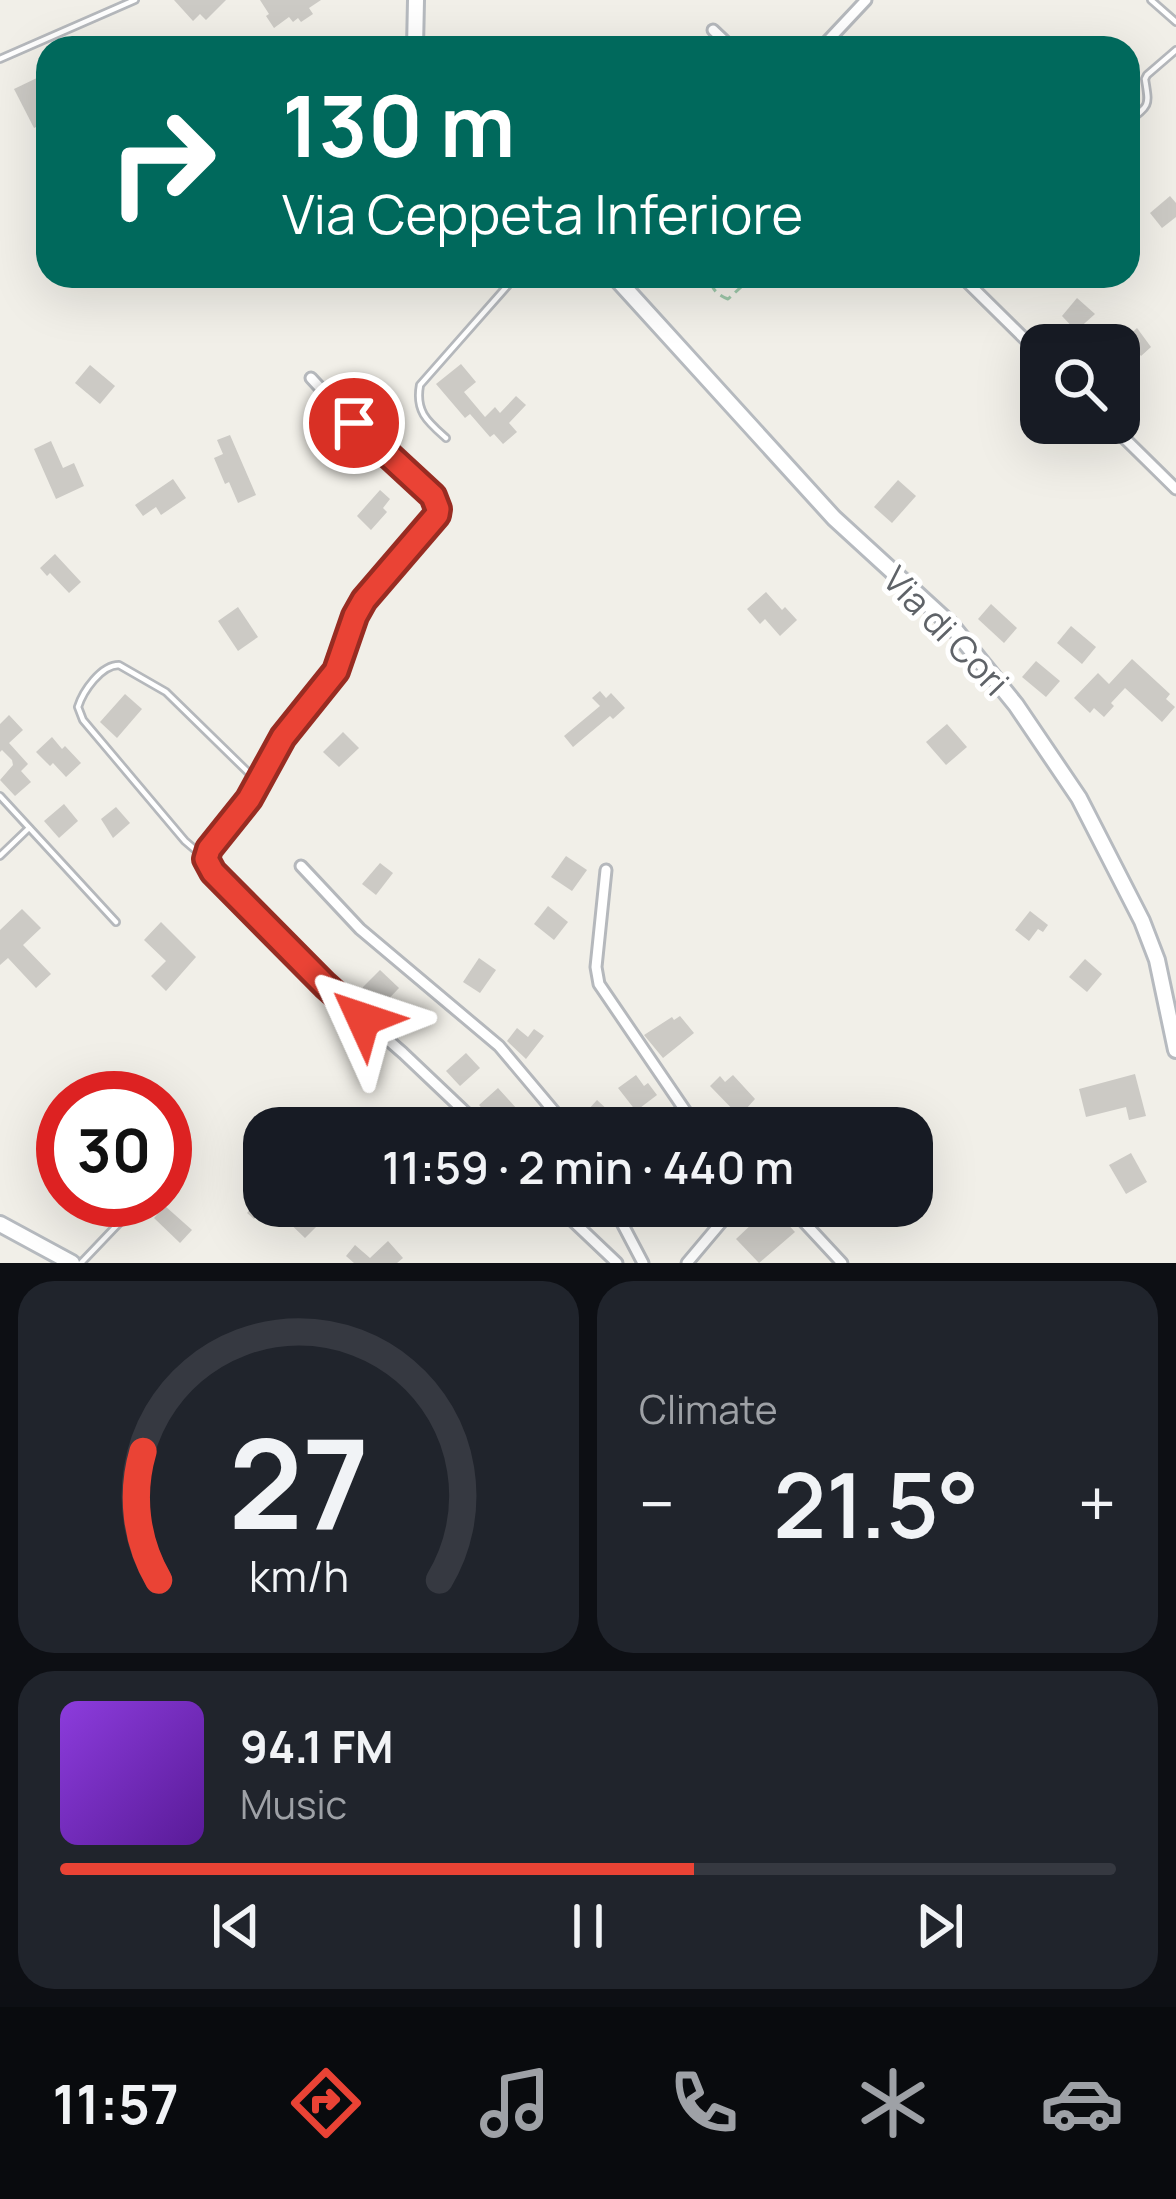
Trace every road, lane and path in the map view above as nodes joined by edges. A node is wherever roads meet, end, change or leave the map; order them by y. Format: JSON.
{"nodes":[{"id":1,"x":135,"y":0,"type":"edge"},
{"id":2,"x":416,"y":0,"type":"edge"},
{"id":3,"x":866,"y":0,"type":"edge"},
{"id":4,"x":1151,"y":0,"type":"edge"},
{"id":5,"x":1176,"y":22,"type":"edge"},
{"id":6,"x":713,"y":29,"type":"dead end"},
{"id":7,"x":53,"y":36,"type":"edge"},
{"id":8,"x":415,"y":36,"type":"edge"},
{"id":9,"x":720,"y":36,"type":"edge"},
{"id":10,"x":832,"y":36,"type":"edge"},
{"id":11,"x":36,"y":43,"type":"edge"},
{"id":12,"x":1176,"y":50,"type":"edge"},
{"id":13,"x":0,"y":59,"type":"edge"},
{"id":14,"x":1140,"y":112,"type":"edge"},
{"id":15,"x":505,"y":288,"type":"edge"},
{"id":16,"x":625,"y":288,"type":"edge"},
{"id":17,"x":714,"y":288,"type":"edge"},
{"id":18,"x":740,"y":288,"type":"edge"},
{"id":19,"x":973,"y":288,"type":"edge"},
{"id":20,"x":1020,"y":334,"type":"edge"},
{"id":21,"x":311,"y":378,"type":"dead end"},
{"id":22,"x":446,"y":439,"type":"dead end"},
{"id":23,"x":1130,"y":444,"type":"edge"},
{"id":24,"x":1176,"y":489,"type":"edge"},
{"id":25,"x":259,"y":783,"type":"junction"},
{"id":26,"x":0,"y":796,"type":"edge"},
{"id":27,"x":29,"y":828,"type":"junction"},
{"id":28,"x":0,"y":856,"type":"edge"},
{"id":29,"x":206,"y":859,"type":"junction"},
{"id":30,"x":301,"y":866,"type":"dead end"},
{"id":31,"x":606,"y":870,"type":"dead end"},
{"id":32,"x":116,"y":922,"type":"dead end"},
{"id":33,"x":1176,"y":1050,"type":"edge"},
{"id":34,"x":460,"y":1107,"type":"edge"},
{"id":35,"x":550,"y":1107,"type":"edge"},
{"id":36,"x":683,"y":1107,"type":"edge"},
{"id":37,"x":0,"y":1224,"type":"edge"},
{"id":38,"x":114,"y":1227,"type":"edge"},
{"id":39,"x":579,"y":1227,"type":"edge"},
{"id":40,"x":624,"y":1227,"type":"edge"},
{"id":41,"x":717,"y":1227,"type":"edge"},
{"id":42,"x":809,"y":1227,"type":"edge"},
{"id":43,"x":77,"y":1263,"type":"edge"},
{"id":44,"x":616,"y":1263,"type":"edge"},
{"id":45,"x":643,"y":1263,"type":"edge"},
{"id":46,"x":687,"y":1263,"type":"edge"},
{"id":47,"x":842,"y":1263,"type":"edge"}],
"edges":[{"from":1,"to":7,"type":"lane"},
{"from":2,"to":8,"type":"main road"},
{"from":3,"to":10,"type":"street"},
{"from":4,"to":5,"type":"lane"},
{"from":6,"to":9,"type":"street"},
{"from":11,"to":13,"type":"lane"},
{"from":12,"to":14,"type":"lane"},
{"from":15,"to":22,"type":"lane"},
{"from":16,"to":33,"type":"main road","name":"Via di Cori"},
{"from":17,"to":18,"type":"path"},
{"from":19,"to":20,"type":"street"},
{"from":21,"to":25,"type":"street"},
{"from":23,"to":24,"type":"street"},
{"from":25,"to":29,"type":"street"},
{"from":25,"to":29,"type":"lane"},
{"from":26,"to":27,"type":"lane"},
{"from":27,"to":28,"type":"lane"},
{"from":27,"to":32,"type":"lane"},
{"from":29,"to":34,"type":"street"},
{"from":30,"to":35,"type":"street"},
{"from":31,"to":36,"type":"street"},
{"from":37,"to":43,"type":"main road"},
{"from":38,"to":43,"type":"lane"},
{"from":39,"to":44,"type":"street"},
{"from":40,"to":45,"type":"street"},
{"from":41,"to":46,"type":"street"},
{"from":42,"to":47,"type":"street"}]}
